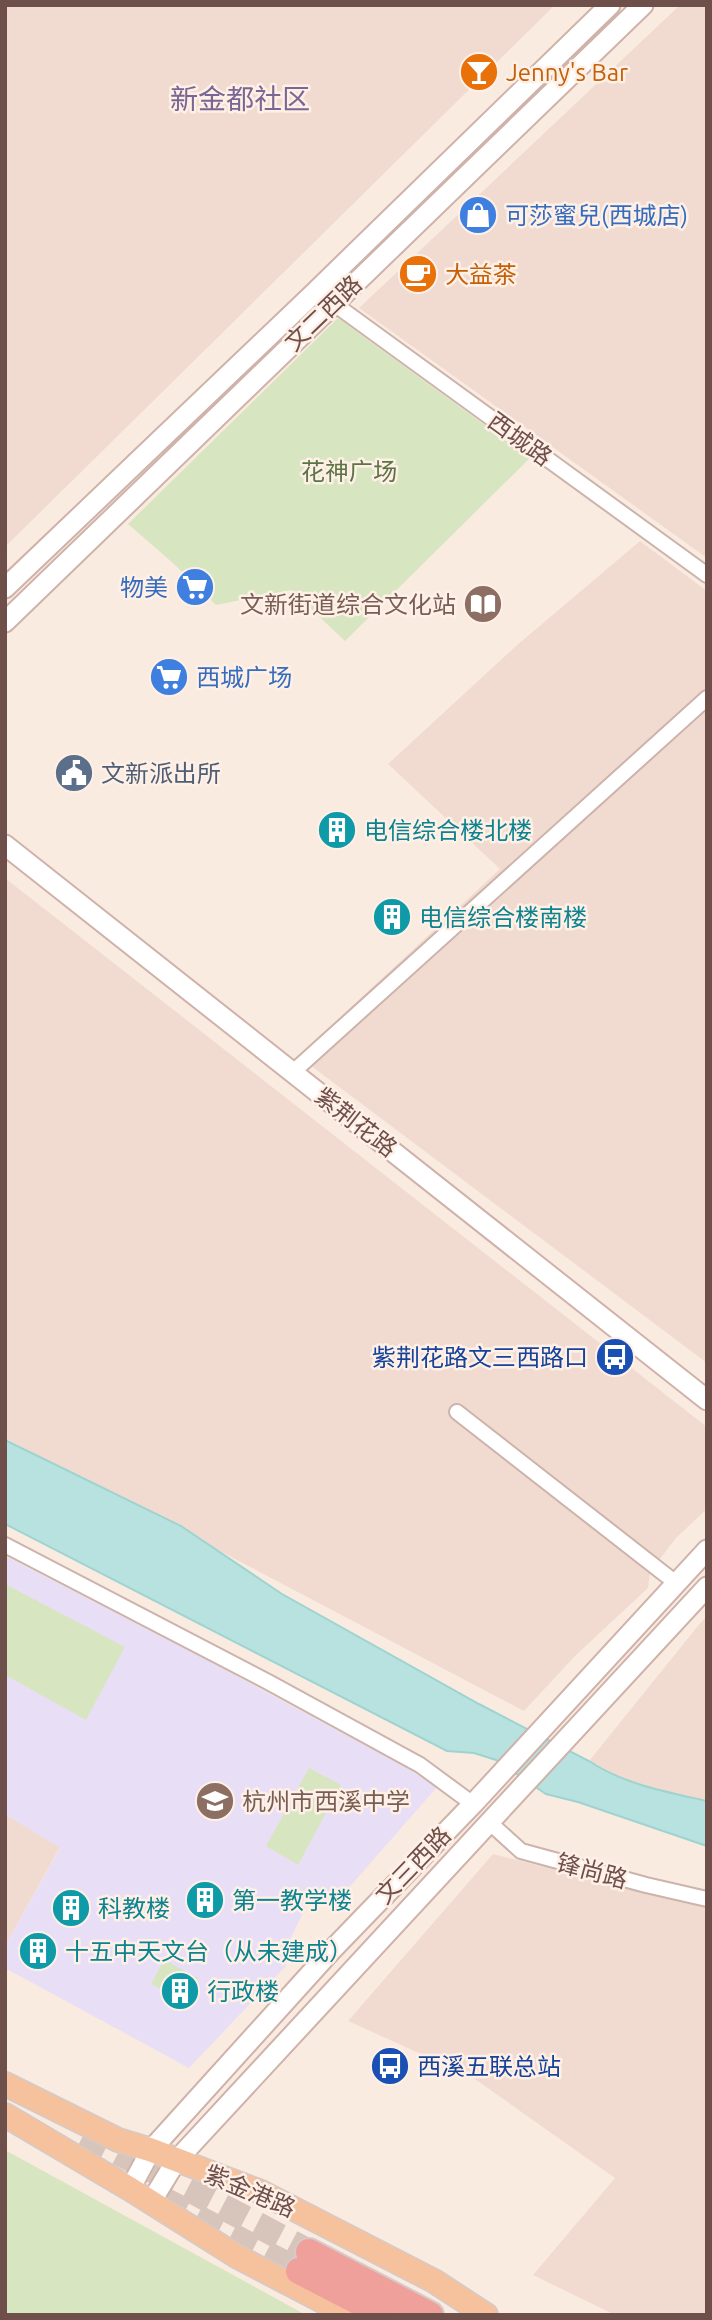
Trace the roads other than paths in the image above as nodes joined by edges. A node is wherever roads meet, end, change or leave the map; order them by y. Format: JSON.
{"nodes":[{"id":1,"x":610,"y":5,"type":"edge"},
{"id":2,"x":643,"y":5,"type":"edge"},
{"id":3,"x":333,"y":303,"type":"junction"},
{"id":4,"x":707,"y":575,"type":"edge"},
{"id":5,"x":5,"y":588,"type":"edge"},
{"id":6,"x":5,"y":622,"type":"edge"},
{"id":7,"x":707,"y":698,"type":"edge"},
{"id":8,"x":5,"y":845,"type":"edge"},
{"id":9,"x":293,"y":1072,"type":"junction"},
{"id":10,"x":707,"y":1400,"type":"edge"},
{"id":11,"x":457,"y":1412,"type":"dead end"},
{"id":12,"x":5,"y":1545,"type":"edge"},
{"id":13,"x":707,"y":1550,"type":"edge"},
{"id":14,"x":676,"y":1583,"type":"junction"},
{"id":15,"x":707,"y":1587,"type":"edge"},
{"id":16,"x":473,"y":1804,"type":"junction"},
{"id":17,"x":489,"y":1822,"type":"junction"},
{"id":18,"x":707,"y":1899,"type":"edge"},
{"id":19,"x":5,"y":2084,"type":"edge"},
{"id":20,"x":5,"y":2115,"type":"edge"},
{"id":21,"x":151,"y":2150,"type":"junction"},
{"id":22,"x":176,"y":2161,"type":"junction"},
{"id":23,"x":130,"y":2189,"type":"junction"},
{"id":24,"x":151,"y":2202,"type":"junction"},
{"id":25,"x":349,"y":2315,"type":"edge"},
{"id":26,"x":384,"y":2315,"type":"edge"},
{"id":27,"x":430,"y":2315,"type":"edge"},
{"id":28,"x":486,"y":2315,"type":"edge"}],
"edges":[{"from":1,"to":5,"type":"main road","name":"文二西路"},
{"from":2,"to":3,"type":"main road","name":"文二西路"},
{"from":3,"to":4,"type":"street","name":"西城路"},
{"from":3,"to":6,"type":"main road","name":"文二西路"},
{"from":7,"to":9,"type":"street"},
{"from":8,"to":9,"type":"main road","name":"紫荆花路"},
{"from":9,"to":10,"type":"main road","name":"紫荆花路"},
{"from":11,"to":14,"type":"street"},
{"from":12,"to":16,"type":"street"},
{"from":13,"to":14,"type":"main road","name":"文三西路"},
{"from":14,"to":16,"type":"main road","name":"文三西路"},
{"from":15,"to":17,"type":"main road","name":"文三西路"},
{"from":16,"to":21,"type":"main road","name":"文三西路"},
{"from":17,"to":18,"type":"street","name":"锋尚路"},
{"from":17,"to":22,"type":"main road","name":"文三西路"},
{"from":19,"to":21,"type":"main road","name":"紫金港路"},
{"from":20,"to":23,"type":"main road"},
{"from":21,"to":22,"type":"main road","name":"紫金港路"},
{"from":21,"to":23,"type":"main road","name":"文三西路"},
{"from":22,"to":24,"type":"main road","name":"文三西路"},
{"from":22,"to":28,"type":"main road","name":"紫金港路"},
{"from":23,"to":24,"type":"main road"},
{"from":24,"to":25,"type":"main road"},
{"from":26,"to":27,"type":"highway"}]}
